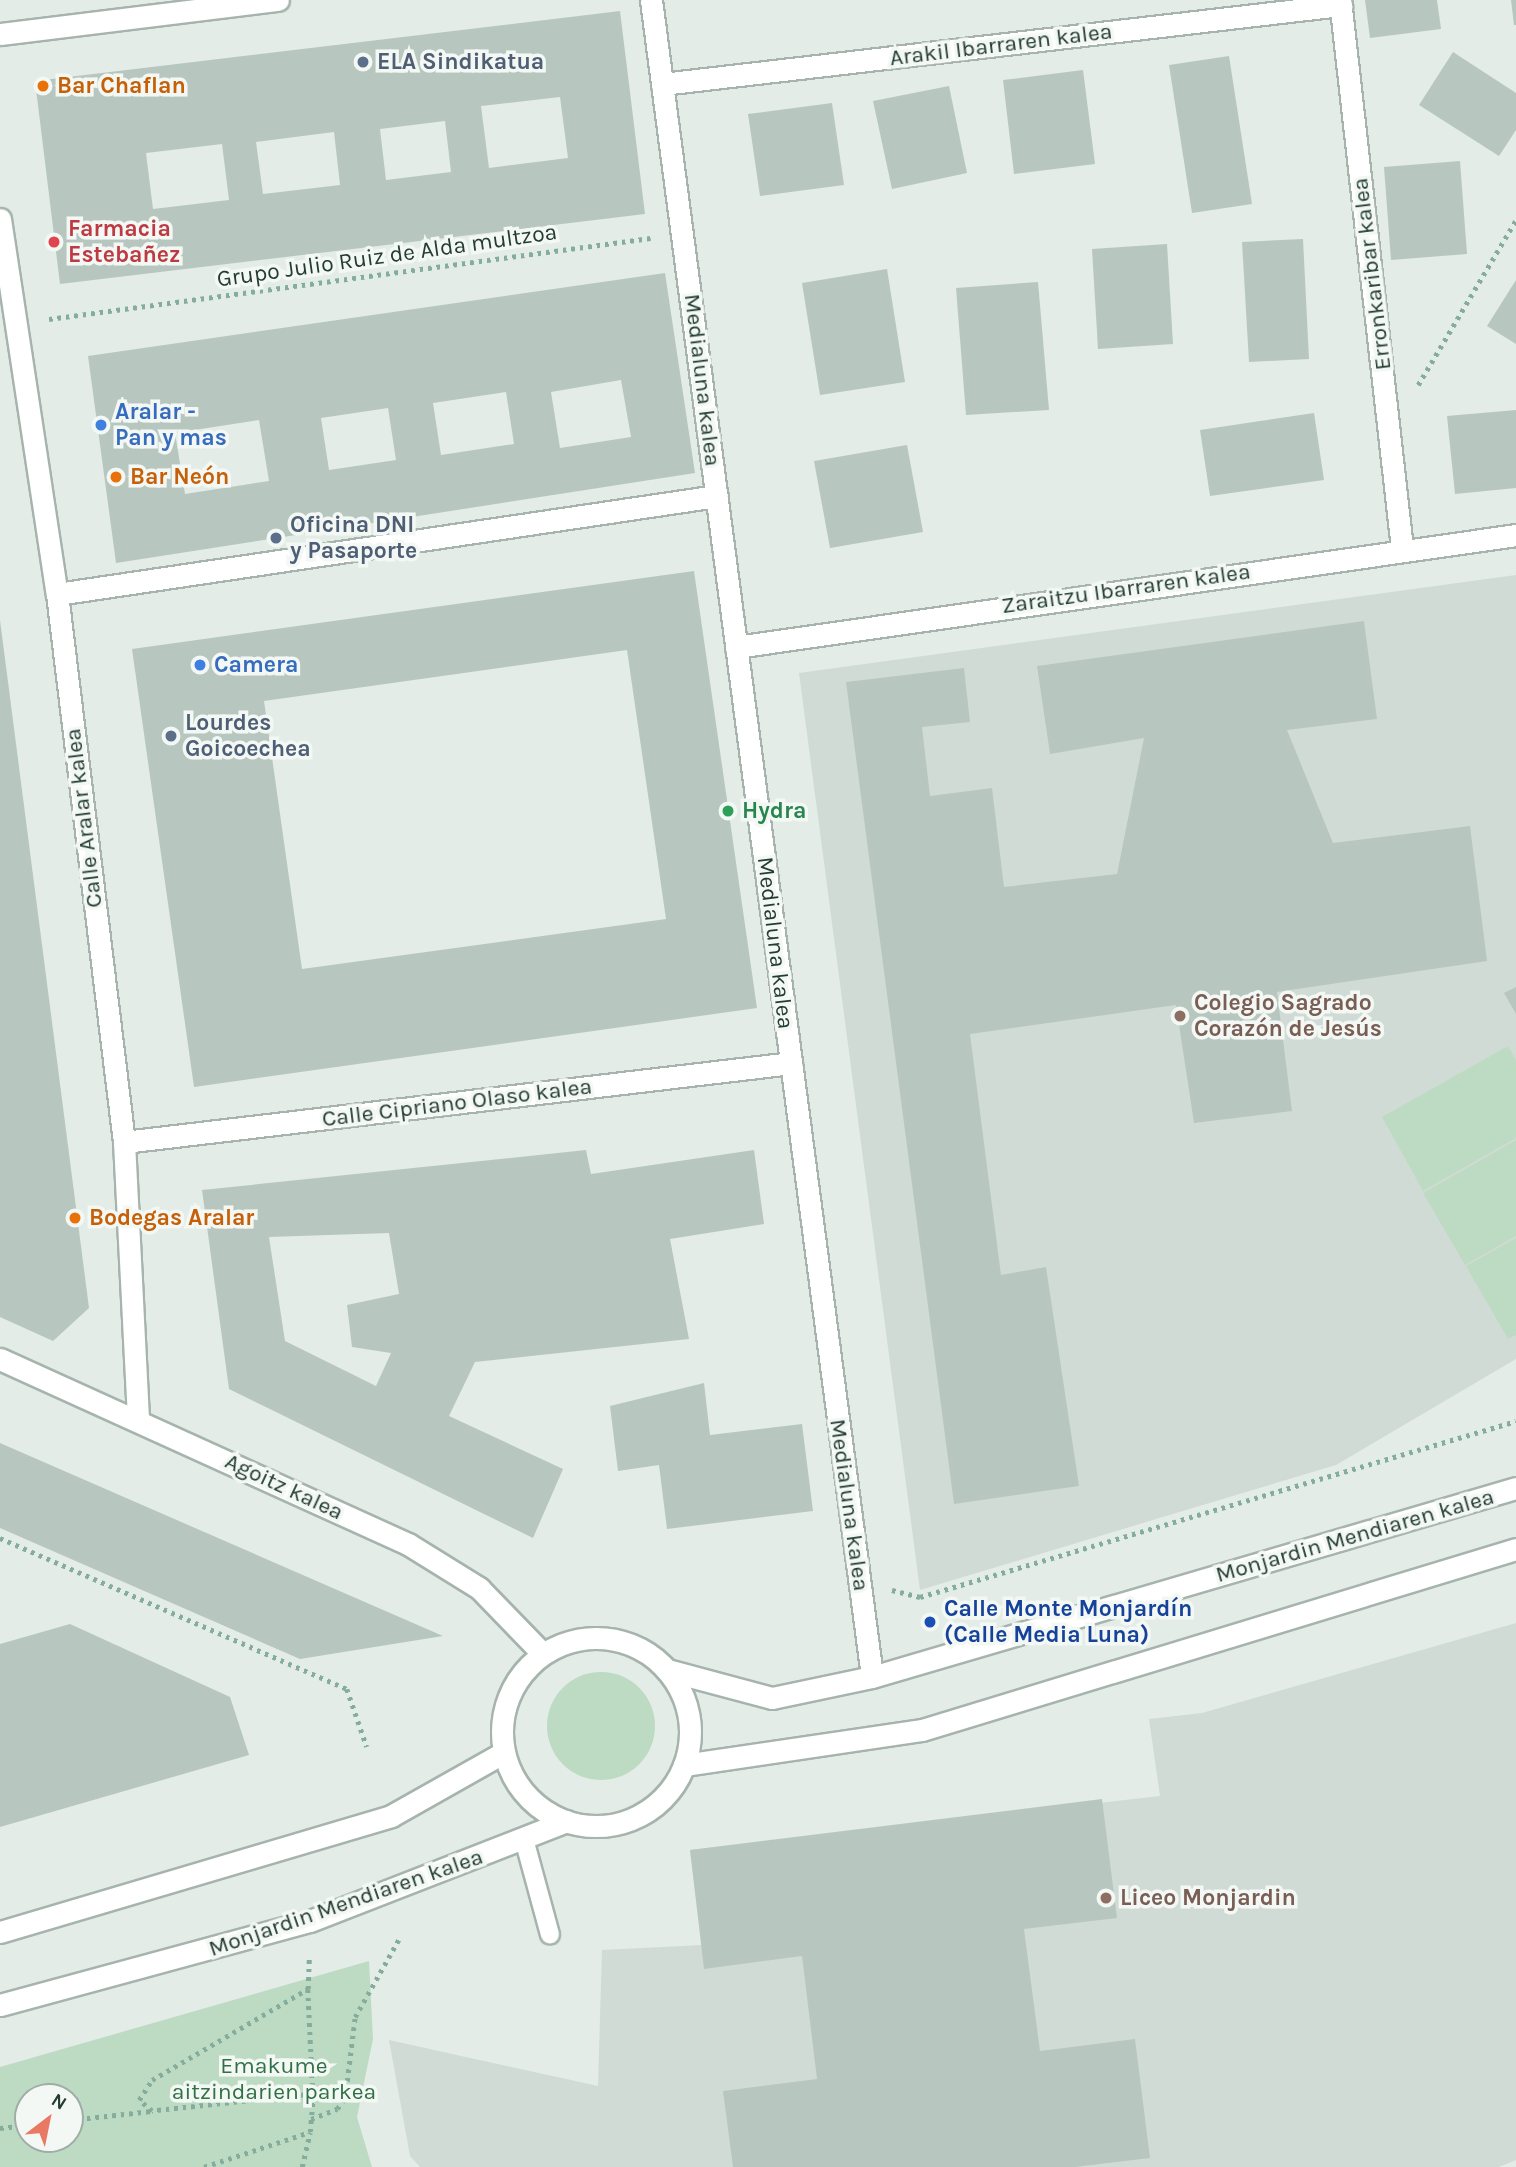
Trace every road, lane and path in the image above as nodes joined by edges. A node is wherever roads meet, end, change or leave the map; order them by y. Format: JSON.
{"nodes":[{"id":1,"x":278,"y":0,"type":"edge"},
{"id":2,"x":651,"y":0,"type":"edge"},
{"id":3,"x":1340,"y":2,"type":"edge"},
{"id":4,"x":0,"y":34,"type":"edge"},
{"id":5,"x":662,"y":84,"type":"junction"},
{"id":6,"x":0,"y":219,"type":"edge"},
{"id":7,"x":1516,"y":220,"type":"edge"},
{"id":8,"x":682,"y":234,"type":"junction"},
{"id":9,"x":14,"y":324,"type":"junction"},
{"id":10,"x":1390,"y":432,"type":"junction"},
{"id":11,"x":717,"y":496,"type":"junction"},
{"id":12,"x":1516,"y":535,"type":"edge"},
{"id":13,"x":1402,"y":548,"type":"junction"},
{"id":14,"x":57,"y":594,"type":"junction"},
{"id":15,"x":736,"y":647,"type":"junction"},
{"id":16,"x":791,"y":1063,"type":"junction"},
{"id":17,"x":124,"y":1142,"type":"junction"},
{"id":18,"x":0,"y":1359,"type":"edge"},
{"id":19,"x":138,"y":1421,"type":"junction"},
{"id":20,"x":1516,"y":1421,"type":"edge"},
{"id":21,"x":1516,"y":1489,"type":"edge"},
{"id":22,"x":0,"y":1538,"type":"edge"},
{"id":23,"x":1516,"y":1549,"type":"edge"},
{"id":24,"x":859,"y":1581,"type":"junction"},
{"id":25,"x":542,"y":1653,"type":"junction"},
{"id":26,"x":667,"y":1670,"type":"junction"},
{"id":27,"x":872,"y":1677,"type":"junction"},
{"id":28,"x":367,"y":1747,"type":"dead end"},
{"id":29,"x":503,"y":1753,"type":"junction"},
{"id":30,"x":684,"y":1765,"type":"junction"},
{"id":31,"x":566,"y":1821,"type":"junction"},
{"id":32,"x":524,"y":1839,"type":"junction"},
{"id":33,"x":310,"y":1920,"type":"junction"},
{"id":34,"x":0,"y":1931,"type":"edge"},
{"id":35,"x":550,"y":1935,"type":"dead end"},
{"id":36,"x":400,"y":1937,"type":"dead end"},
{"id":37,"x":307,"y":1989,"type":"junction"},
{"id":38,"x":0,"y":2005,"type":"edge"},
{"id":39,"x":313,"y":2094,"type":"junction"},
{"id":40,"x":152,"y":2111,"type":"junction"},
{"id":41,"x":84,"y":2118,"type":"edge"},
{"id":42,"x":311,"y":2119,"type":"junction"},
{"id":43,"x":310,"y":2132,"type":"junction"},
{"id":44,"x":204,"y":2167,"type":"edge"},
{"id":45,"x":302,"y":2167,"type":"edge"}],
"edges":[{"from":1,"to":4,"type":"street"},
{"from":2,"to":5,"type":"street","name":"Medialuna kalea"},
{"from":3,"to":5,"type":"street","name":"Arakil Ibarraren kalea"},
{"from":3,"to":10,"type":"street","name":"Erronkaribar kalea"},
{"from":5,"to":8,"type":"street","name":"Medialuna kalea"},
{"from":6,"to":9,"type":"street","name":"Calle Aralar kalea"},
{"from":7,"to":10,"type":"path"},
{"from":8,"to":9,"type":"path","name":"Grupo Julio Ruiz de Alda multzoa"},
{"from":8,"to":11,"type":"street","name":"Medialuna kalea"},
{"from":9,"to":14,"type":"street","name":"Calle Aralar kalea"},
{"from":10,"to":13,"type":"street","name":"Erronkaribar kalea"},
{"from":11,"to":14,"type":"street"},
{"from":11,"to":15,"type":"street","name":"Medialuna kalea"},
{"from":12,"to":13,"type":"street","name":"Zaraitzu Ibarraren kalea"},
{"from":13,"to":15,"type":"street","name":"Zaraitzu Ibarraren kalea"},
{"from":14,"to":17,"type":"street","name":"Calle Aralar kalea"},
{"from":15,"to":16,"type":"street","name":"Medialuna kalea"},
{"from":16,"to":17,"type":"street","name":"Calle Cipriano Olaso kalea"},
{"from":16,"to":24,"type":"street","name":"Medialuna kalea"},
{"from":17,"to":19,"type":"street","name":"Calle Aralar kalea"},
{"from":18,"to":19,"type":"street","name":"Agoitz kalea"},
{"from":19,"to":25,"type":"street","name":"Agoitz kalea"},
{"from":20,"to":24,"type":"path"},
{"from":21,"to":27,"type":"street","name":"Monjardin Mendiaren kalea"},
{"from":22,"to":28,"type":"path"},
{"from":23,"to":30,"type":"street"},
{"from":24,"to":27,"type":"street","name":"Medialuna kalea"},
{"from":25,"to":26,"type":"street","name":"Monjardin Mendiaren kalea"},
{"from":25,"to":29,"type":"street"},
{"from":26,"to":27,"type":"street","name":"Monjardin Mendiaren kalea"},
{"from":26,"to":30,"type":"street","name":"Monjardin Mendiaren kalea"},
{"from":29,"to":31,"type":"street","name":"Monjardin Mendiaren kalea"},
{"from":29,"to":34,"type":"street"},
{"from":30,"to":31,"type":"street","name":"Monjardin Mendiaren kalea"},
{"from":31,"to":32,"type":"street","name":"Monjardin Mendiaren kalea"},
{"from":32,"to":33,"type":"street","name":"Monjardin Mendiaren kalea"},
{"from":32,"to":35,"type":"lane"},
{"from":33,"to":37,"type":"path"},
{"from":33,"to":38,"type":"street","name":"Monjardin Mendiaren kalea"},
{"from":36,"to":42,"type":"path"},
{"from":37,"to":39,"type":"path"},
{"from":37,"to":40,"type":"path"},
{"from":39,"to":40,"type":"path"},
{"from":39,"to":42,"type":"path"},
{"from":40,"to":41,"type":"path"},
{"from":42,"to":43,"type":"path"},
{"from":43,"to":44,"type":"path"},
{"from":43,"to":45,"type":"path"}]}
